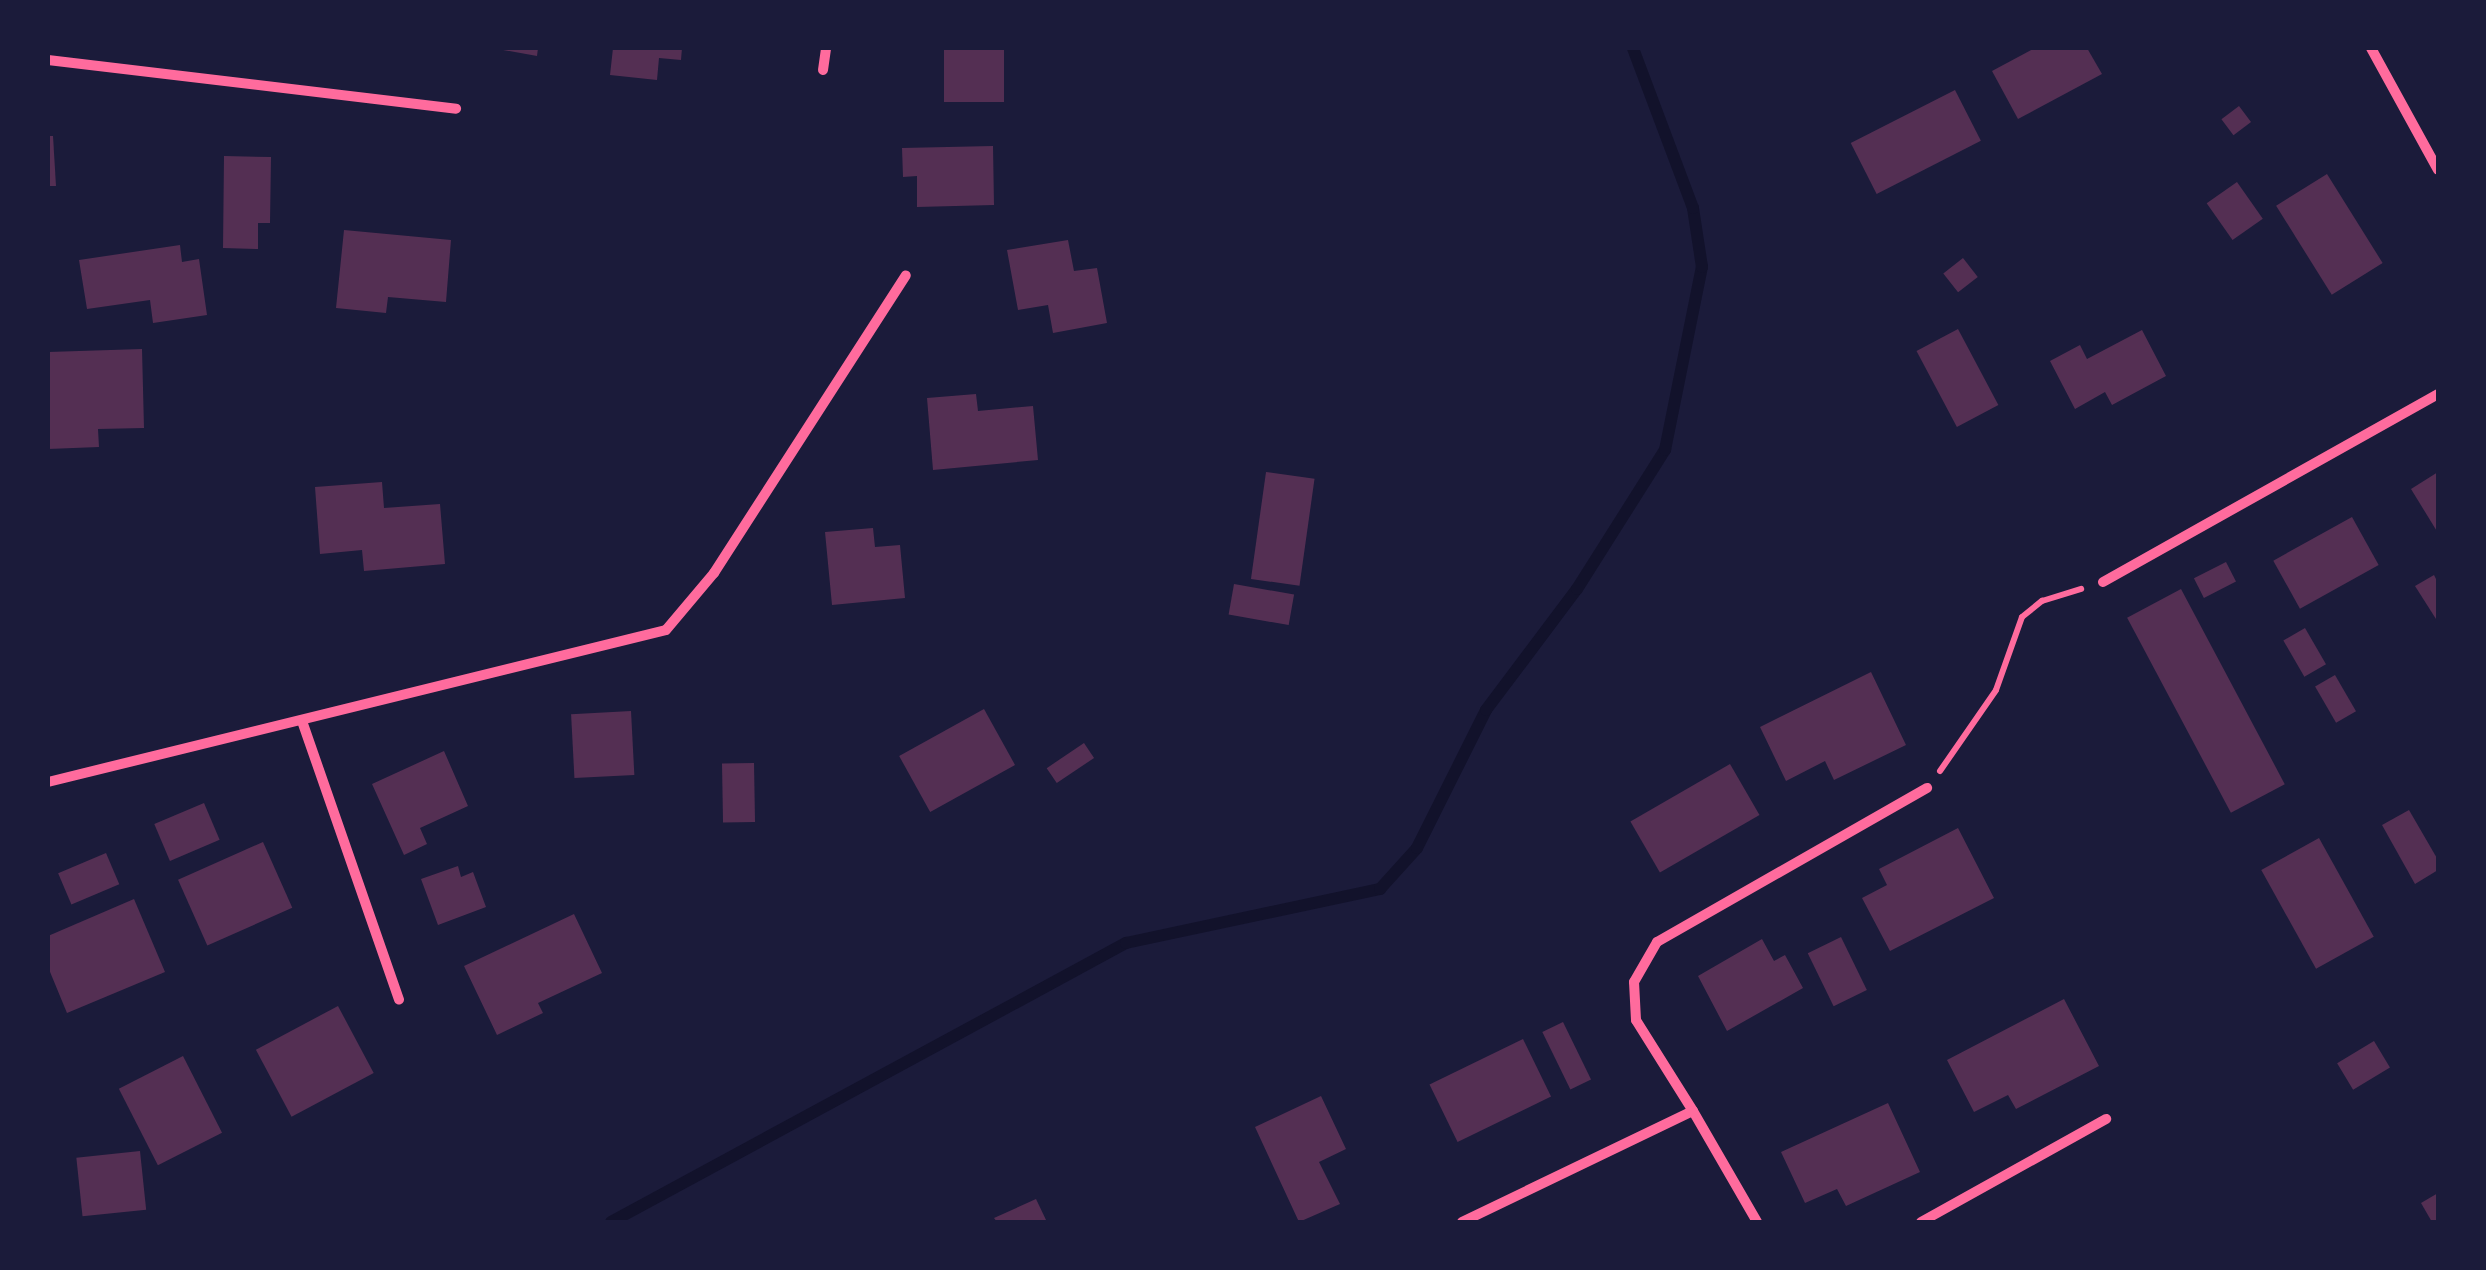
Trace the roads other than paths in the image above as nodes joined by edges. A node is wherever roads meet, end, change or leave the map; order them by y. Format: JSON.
{"nodes":[{"id":1,"x":826,"y":48,"type":"edge"},
{"id":2,"x":2370,"y":48,"type":"edge"},
{"id":3,"x":48,"y":60,"type":"edge"},
{"id":4,"x":823,"y":70,"type":"dead end"},
{"id":5,"x":456,"y":109,"type":"dead end"},
{"id":6,"x":2438,"y":170,"type":"edge"},
{"id":7,"x":906,"y":275,"type":"dead end"},
{"id":8,"x":2438,"y":394,"type":"edge"},
{"id":9,"x":2104,"y":582,"type":"road end"},
{"id":10,"x":302,"y":721,"type":"junction"},
{"id":11,"x":48,"y":782,"type":"edge"},
{"id":12,"x":1928,"y":788,"type":"road end"},
{"id":13,"x":398,"y":1000,"type":"dead end"},
{"id":14,"x":1692,"y":1111,"type":"junction"},
{"id":15,"x":2106,"y":1119,"type":"dead end"},
{"id":16,"x":1462,"y":1222,"type":"edge"},
{"id":17,"x":1757,"y":1222,"type":"edge"},
{"id":18,"x":1921,"y":1222,"type":"edge"}],
"edges":[{"from":1,"to":4,"type":"street"},
{"from":2,"to":6,"type":"street"},
{"from":3,"to":5,"type":"street"},
{"from":7,"to":10,"type":"street"},
{"from":8,"to":9,"type":"street"},
{"from":10,"to":11,"type":"street"},
{"from":10,"to":13,"type":"street"},
{"from":12,"to":14,"type":"street"},
{"from":14,"to":16,"type":"street"},
{"from":14,"to":17,"type":"street"},
{"from":15,"to":18,"type":"street"}]}
